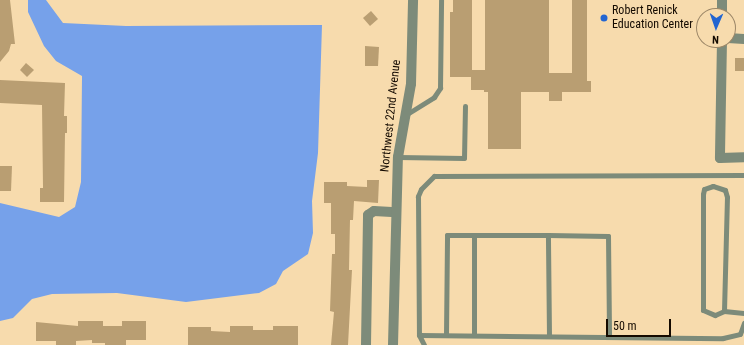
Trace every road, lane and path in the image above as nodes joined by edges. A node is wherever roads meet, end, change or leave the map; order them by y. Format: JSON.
{"nodes":[{"id":1,"x":413,"y":0,"type":"edge"},
{"id":2,"x":441,"y":0,"type":"edge"},
{"id":3,"x":722,"y":48,"type":"edge"},
{"id":4,"x":465,"y":106,"type":"dead end"},
{"id":5,"x":404,"y":116,"type":"junction"},
{"id":6,"x":398,"y":157,"type":"junction"},
{"id":7,"x":744,"y":157,"type":"edge"},
{"id":8,"x":744,"y":175,"type":"edge"},
{"id":9,"x":396,"y":212,"type":"junction"},
{"id":10,"x":474,"y":235,"type":"junction"},
{"id":11,"x":548,"y":235,"type":"junction"},
{"id":12,"x":724,"y":311,"type":"junction"},
{"id":13,"x":744,"y":313,"type":"edge"},
{"id":14,"x":744,"y":323,"type":"edge"},
{"id":15,"x":419,"y":335,"type":"junction"},
{"id":16,"x":446,"y":335,"type":"junction"},
{"id":17,"x":474,"y":335,"type":"junction"},
{"id":18,"x":548,"y":336,"type":"junction"},
{"id":19,"x":609,"y":336,"type":"junction"},
{"id":20,"x":742,"y":336,"type":"edge"},
{"id":21,"x":366,"y":345,"type":"edge"},
{"id":22,"x":393,"y":345,"type":"edge"},
{"id":23,"x":424,"y":345,"type":"edge"}],
"edges":[{"from":1,"to":5,"type":"street","name":"Northwest 22nd Avenue"},
{"from":2,"to":5,"type":"lane"},
{"from":3,"to":7,"type":"street"},
{"from":4,"to":6,"type":"lane"},
{"from":5,"to":6,"type":"street","name":"Northwest 22nd Avenue"},
{"from":6,"to":9,"type":"street","name":"Northwest 22nd Avenue"},
{"from":8,"to":15,"type":"lane"},
{"from":9,"to":21,"type":"street"},
{"from":9,"to":22,"type":"street","name":"Northwest 22nd Avenue"},
{"from":10,"to":11,"type":"lane"},
{"from":10,"to":16,"type":"lane"},
{"from":10,"to":17,"type":"lane"},
{"from":11,"to":18,"type":"lane"},
{"from":11,"to":19,"type":"lane"},
{"from":12,"to":12,"type":"lane"},
{"from":12,"to":13,"type":"lane"},
{"from":14,"to":20,"type":"lane"},
{"from":15,"to":16,"type":"lane"},
{"from":15,"to":23,"type":"lane"},
{"from":16,"to":17,"type":"lane"},
{"from":17,"to":18,"type":"lane"},
{"from":18,"to":19,"type":"lane"},
{"from":19,"to":20,"type":"lane"}]}
